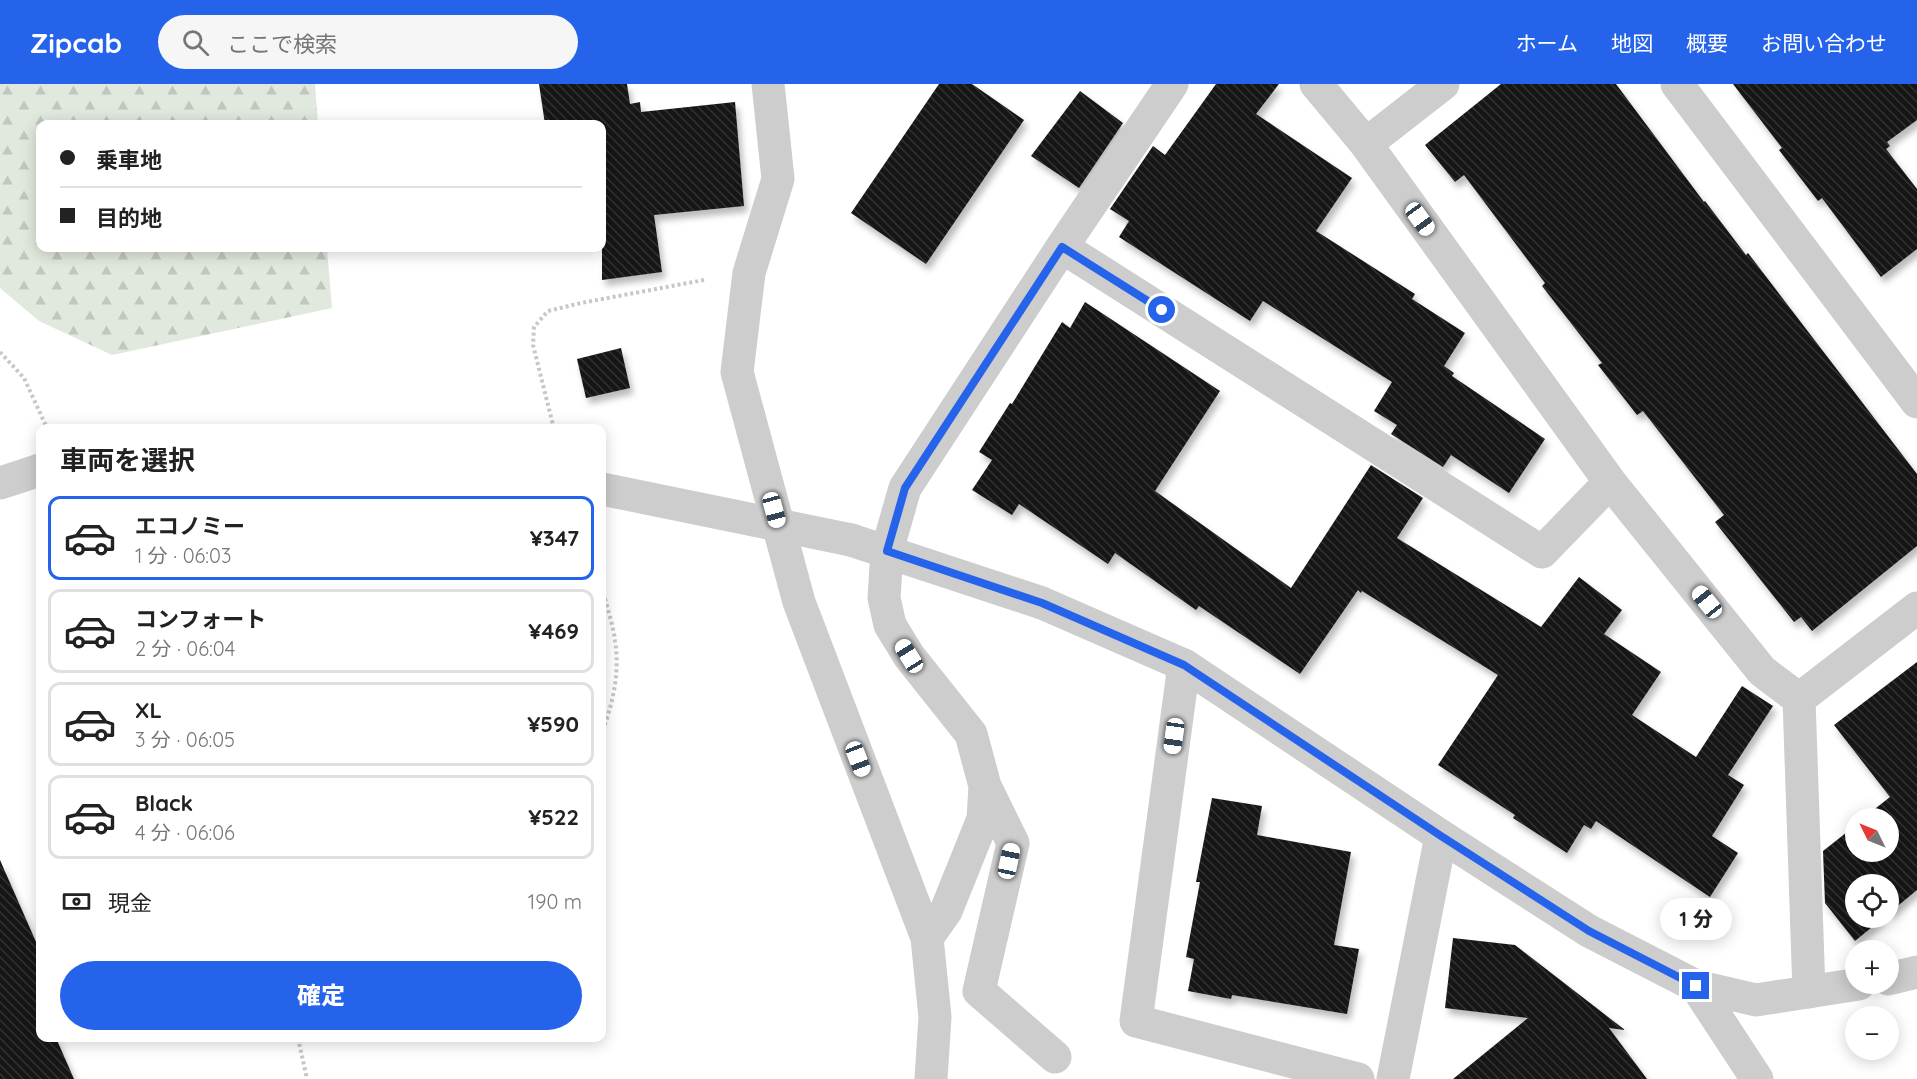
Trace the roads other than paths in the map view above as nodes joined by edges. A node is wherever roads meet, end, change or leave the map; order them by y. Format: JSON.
{"nodes":[{"id":1,"x":768,"y":84,"type":"edge"},
{"id":2,"x":1172,"y":84,"type":"edge"},
{"id":3,"x":1316,"y":84,"type":"edge"},
{"id":4,"x":1443,"y":84,"type":"edge"},
{"id":5,"x":1677,"y":84,"type":"edge"},
{"id":6,"x":1366,"y":144,"type":"junction"},
{"id":7,"x":1062,"y":247,"type":"junction"},
{"id":8,"x":1917,"y":402,"type":"edge"},
{"id":9,"x":36,"y":471,"type":"edge"},
{"id":10,"x":1610,"y":482,"type":"junction"},
{"id":11,"x":0,"y":483,"type":"edge"},
{"id":12,"x":606,"y":490,"type":"edge"},
{"id":13,"x":887,"y":551,"type":"junction"},
{"id":14,"x":1917,"y":608,"type":"edge"},
{"id":15,"x":1184,"y":665,"type":"junction"},
{"id":16,"x":1799,"y":699,"type":"junction"},
{"id":17,"x":985,"y":786,"type":"junction"},
{"id":18,"x":1441,"y":836,"type":"junction"},
{"id":19,"x":927,"y":938,"type":"junction"},
{"id":20,"x":1917,"y":972,"type":"edge"},
{"id":21,"x":1899,"y":976,"type":"edge"},
{"id":22,"x":1696,"y":986,"type":"junction"},
{"id":23,"x":1845,"y":986,"type":"edge"},
{"id":24,"x":1809,"y":992,"type":"junction"},
{"id":25,"x":1055,"y":1057,"type":"dead end"},
{"id":26,"x":931,"y":1079,"type":"edge"},
{"id":27,"x":1358,"y":1079,"type":"edge"},
{"id":28,"x":1393,"y":1079,"type":"edge"},
{"id":29,"x":1757,"y":1079,"type":"edge"}],
"edges":[{"from":1,"to":19,"type":"street"},
{"from":2,"to":7,"type":"street"},
{"from":3,"to":6,"type":"street"},
{"from":4,"to":6,"type":"street"},
{"from":5,"to":8,"type":"street"},
{"from":6,"to":10,"type":"street"},
{"from":7,"to":10,"type":"street"},
{"from":7,"to":13,"type":"street"},
{"from":9,"to":11,"type":"street"},
{"from":10,"to":16,"type":"street"},
{"from":12,"to":13,"type":"street","bridge":true},
{"from":13,"to":15,"type":"street"},
{"from":13,"to":17,"type":"street"},
{"from":14,"to":16,"type":"street"},
{"from":15,"to":18,"type":"street"},
{"from":15,"to":27,"type":"street"},
{"from":16,"to":24,"type":"street"},
{"from":17,"to":19,"type":"street"},
{"from":17,"to":25,"type":"street"},
{"from":18,"to":22,"type":"street"},
{"from":18,"to":28,"type":"street"},
{"from":19,"to":26,"type":"street"},
{"from":20,"to":21,"type":"street"},
{"from":22,"to":24,"type":"street"},
{"from":22,"to":29,"type":"street"},
{"from":23,"to":24,"type":"street"}]}
